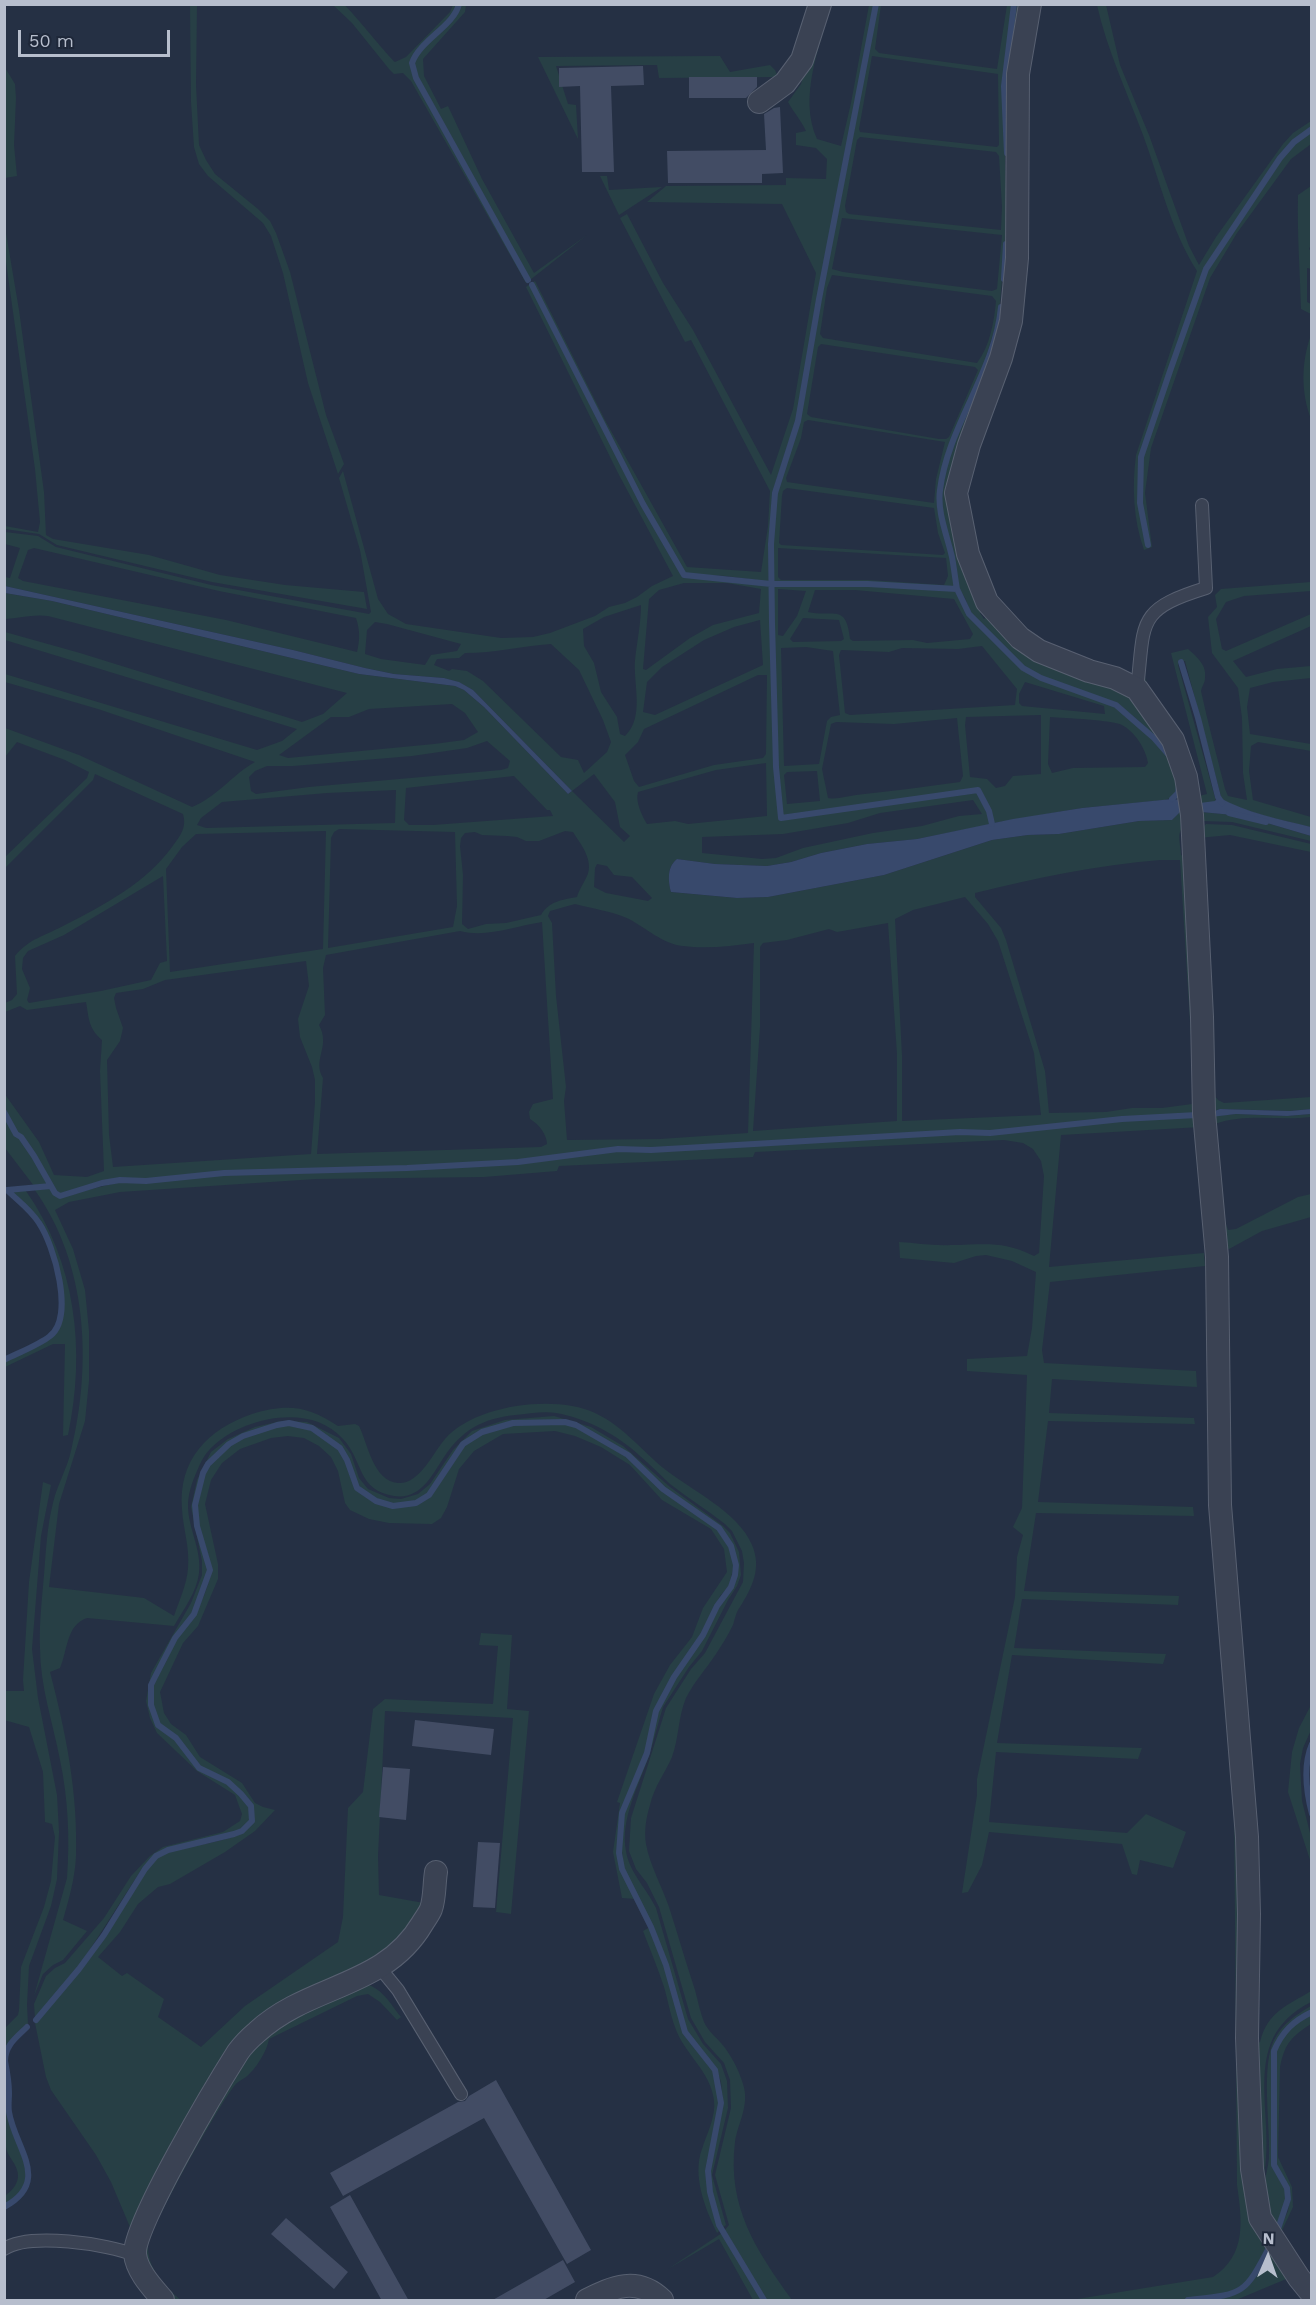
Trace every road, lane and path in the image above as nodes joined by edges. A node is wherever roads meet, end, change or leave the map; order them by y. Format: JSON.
{"nodes":[{"id":1,"x":820,"y":4,"type":"edge"},
{"id":2,"x":1030,"y":4,"type":"edge"},
{"id":3,"x":759,"y":102,"type":"dead end"},
{"id":4,"x":1202,"y":505,"type":"dead end"},
{"id":5,"x":1137,"y":689,"type":"junction"},
{"id":6,"x":436,"y":1872,"type":"dead end"},
{"id":7,"x":380,"y":1968,"type":"junction"},
{"id":8,"x":461,"y":2094,"type":"dead end"},
{"id":9,"x":4,"y":2249,"type":"edge"},
{"id":10,"x":135,"y":2255,"type":"junction"},
{"id":11,"x":1311,"y":2294,"type":"edge"},
{"id":12,"x":164,"y":2301,"type":"edge"},
{"id":13,"x":587,"y":2301,"type":"edge"},
{"id":14,"x":662,"y":2301,"type":"edge"}],
"edges":[{"from":1,"to":3,"type":"street"},
{"from":2,"to":5,"type":"street"},
{"from":4,"to":5,"type":"lane"},
{"from":5,"to":11,"type":"street"},
{"from":6,"to":7,"type":"street"},
{"from":7,"to":8,"type":"lane"},
{"from":7,"to":10,"type":"street"},
{"from":9,"to":10,"type":"lane"},
{"from":10,"to":12,"type":"street"},
{"from":13,"to":14,"type":"street"}]}
